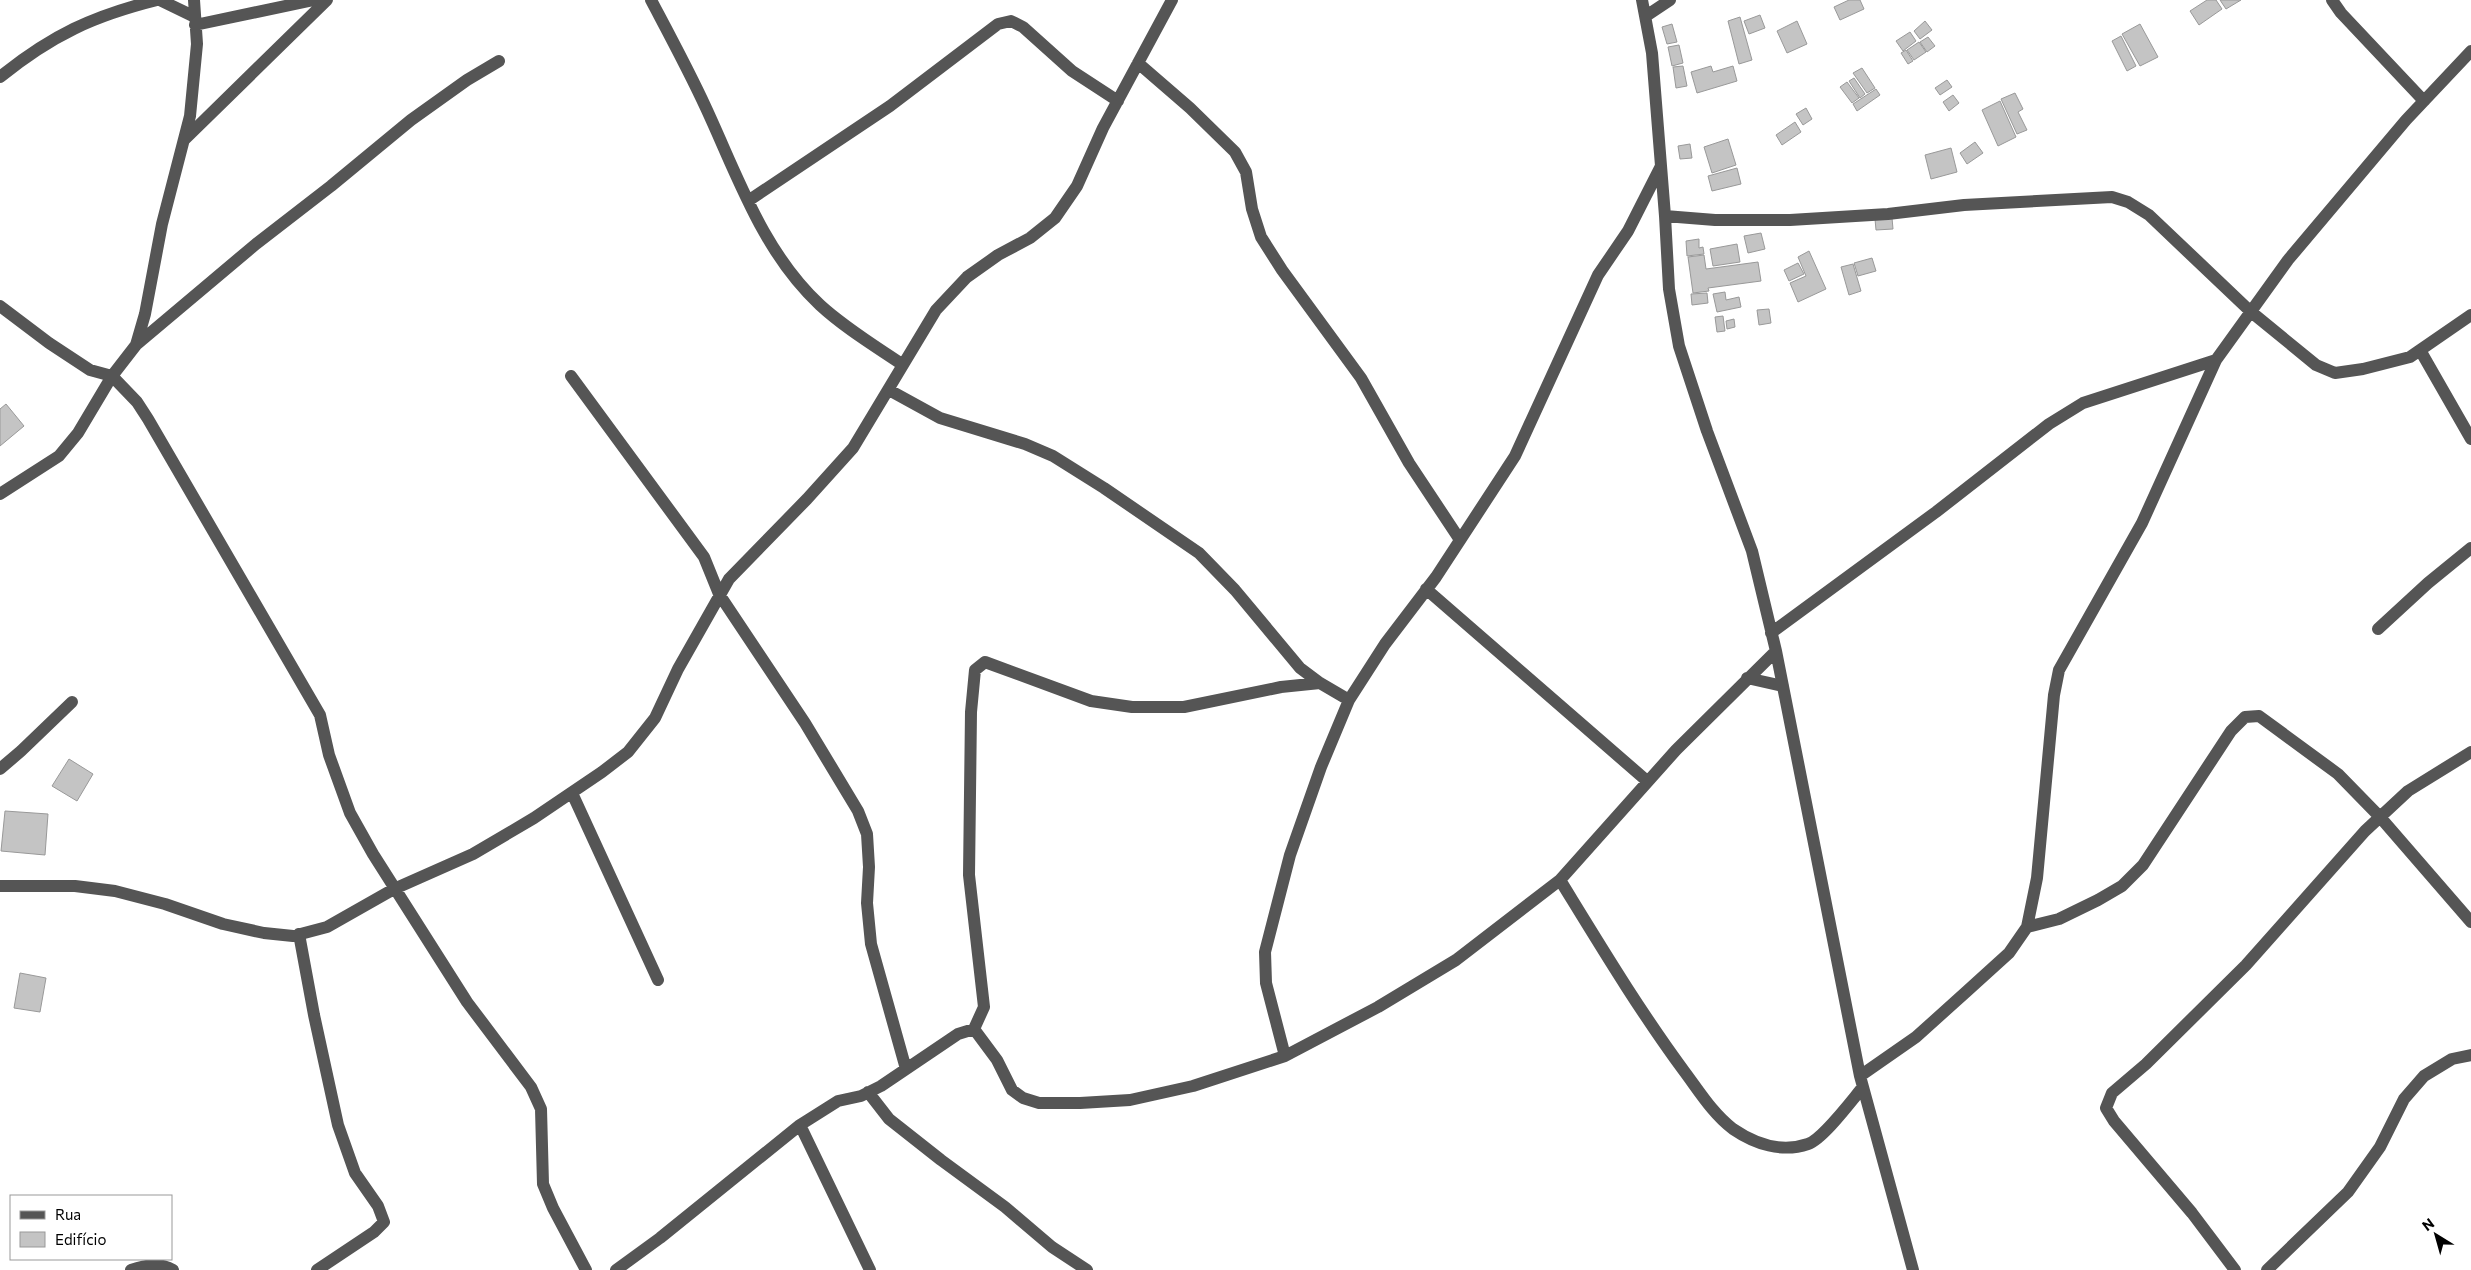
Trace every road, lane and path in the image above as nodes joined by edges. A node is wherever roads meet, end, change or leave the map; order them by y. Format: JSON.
{"nodes":[{"id":1,"x":158,"y":0,"type":"edge"},
{"id":2,"x":194,"y":0,"type":"edge"},
{"id":3,"x":314,"y":0,"type":"edge"},
{"id":4,"x":327,"y":0,"type":"edge"},
{"id":5,"x":651,"y":0,"type":"edge"},
{"id":6,"x":1172,"y":0,"type":"edge"},
{"id":7,"x":1642,"y":0,"type":"edge"},
{"id":8,"x":1670,"y":0,"type":"edge"},
{"id":9,"x":2332,"y":0,"type":"edge"},
{"id":10,"x":1646,"y":16,"type":"junction"},
{"id":11,"x":195,"y":21,"type":"junction"},
{"id":12,"x":2471,"y":51,"type":"edge"},
{"id":13,"x":499,"y":61,"type":"dead end"},
{"id":14,"x":1138,"y":63,"type":"junction"},
{"id":15,"x":0,"y":77,"type":"edge"},
{"id":16,"x":1118,"y":101,"type":"junction"},
{"id":17,"x":2424,"y":101,"type":"junction"},
{"id":18,"x":185,"y":139,"type":"junction"},
{"id":19,"x":1662,"y":165,"type":"junction"},
{"id":20,"x":748,"y":201,"type":"junction"},
{"id":21,"x":1665,"y":216,"type":"junction"},
{"id":22,"x":0,"y":306,"type":"edge"},
{"id":23,"x":2250,"y":311,"type":"junction"},
{"id":24,"x":2471,"y":315,"type":"edge"},
{"id":25,"x":136,"y":345,"type":"junction"},
{"id":26,"x":2420,"y":350,"type":"junction"},
{"id":27,"x":2216,"y":360,"type":"junction"},
{"id":28,"x":903,"y":365,"type":"junction"},
{"id":29,"x":112,"y":376,"type":"junction"},
{"id":30,"x":572,"y":376,"type":"dead end"},
{"id":31,"x":889,"y":390,"type":"junction"},
{"id":32,"x":2471,"y":439,"type":"edge"},
{"id":33,"x":0,"y":494,"type":"edge"},
{"id":34,"x":1460,"y":540,"type":"junction"},
{"id":35,"x":2471,"y":548,"type":"edge"},
{"id":36,"x":1426,"y":589,"type":"junction"},
{"id":37,"x":719,"y":594,"type":"junction"},
{"id":38,"x":2378,"y":629,"type":"dead end"},
{"id":39,"x":1771,"y":633,"type":"junction"},
{"id":40,"x":1776,"y":651,"type":"junction"},
{"id":41,"x":1747,"y":678,"type":"junction"},
{"id":42,"x":1320,"y":683,"type":"junction"},
{"id":43,"x":1783,"y":686,"type":"junction"},
{"id":44,"x":1349,"y":700,"type":"junction"},
{"id":45,"x":72,"y":702,"type":"dead end"},
{"id":46,"x":2471,"y":752,"type":"edge"},
{"id":47,"x":0,"y":769,"type":"edge"},
{"id":48,"x":1648,"y":781,"type":"junction"},
{"id":49,"x":572,"y":793,"type":"junction"},
{"id":50,"x":2380,"y":817,"type":"junction"},
{"id":51,"x":1560,"y":880,"type":"junction"},
{"id":52,"x":0,"y":886,"type":"edge"},
{"id":53,"x":394,"y":889,"type":"junction"},
{"id":54,"x":2471,"y":922,"type":"edge"},
{"id":55,"x":2027,"y":927,"type":"junction"},
{"id":56,"x":299,"y":934,"type":"junction"},
{"id":57,"x":658,"y":980,"type":"dead end"},
{"id":58,"x":974,"y":1029,"type":"junction"},
{"id":59,"x":2471,"y":1055,"type":"edge"},
{"id":60,"x":1285,"y":1056,"type":"junction"},
{"id":61,"x":906,"y":1069,"type":"junction"},
{"id":62,"x":1862,"y":1082,"type":"junction"},
{"id":63,"x":868,"y":1092,"type":"junction"},
{"id":64,"x":800,"y":1125,"type":"junction"},
{"id":65,"x":131,"y":1270,"type":"edge"},
{"id":66,"x":173,"y":1270,"type":"edge"},
{"id":67,"x":317,"y":1270,"type":"edge"},
{"id":68,"x":586,"y":1270,"type":"edge"},
{"id":69,"x":616,"y":1270,"type":"edge"},
{"id":70,"x":870,"y":1270,"type":"edge"},
{"id":71,"x":1087,"y":1270,"type":"edge"},
{"id":72,"x":1913,"y":1270,"type":"edge"},
{"id":73,"x":2235,"y":1270,"type":"edge"},
{"id":74,"x":2266,"y":1270,"type":"edge"}],
"edges":[{"from":1,"to":11,"type":"street"},
{"from":1,"to":15,"type":"street"},
{"from":2,"to":11,"type":"street"},
{"from":3,"to":11,"type":"street"},
{"from":4,"to":18,"type":"street"},
{"from":5,"to":20,"type":"street"},
{"from":6,"to":14,"type":"street"},
{"from":7,"to":10,"type":"street"},
{"from":8,"to":10,"type":"street"},
{"from":9,"to":17,"type":"street"},
{"from":10,"to":19,"type":"street"},
{"from":11,"to":18,"type":"street"},
{"from":12,"to":17,"type":"street"},
{"from":13,"to":25,"type":"street"},
{"from":14,"to":16,"type":"street"},
{"from":14,"to":34,"type":"street"},
{"from":16,"to":20,"type":"street"},
{"from":16,"to":28,"type":"street"},
{"from":17,"to":23,"type":"street"},
{"from":18,"to":25,"type":"street"},
{"from":19,"to":21,"type":"street"},
{"from":19,"to":34,"type":"street"},
{"from":20,"to":28,"type":"street"},
{"from":21,"to":23,"type":"street"},
{"from":21,"to":39,"type":"street"},
{"from":22,"to":29,"type":"street"},
{"from":23,"to":26,"type":"street"},
{"from":23,"to":27,"type":"street"},
{"from":24,"to":26,"type":"street"},
{"from":25,"to":29,"type":"street"},
{"from":26,"to":32,"type":"street"},
{"from":27,"to":39,"type":"street"},
{"from":27,"to":55,"type":"street"},
{"from":28,"to":31,"type":"street"},
{"from":29,"to":33,"type":"street"},
{"from":29,"to":53,"type":"street"},
{"from":30,"to":37,"type":"street"},
{"from":31,"to":37,"type":"street"},
{"from":31,"to":42,"type":"street"},
{"from":34,"to":36,"type":"street"},
{"from":35,"to":38,"type":"street"},
{"from":36,"to":44,"type":"street"},
{"from":36,"to":48,"type":"street"},
{"from":37,"to":49,"type":"street"},
{"from":37,"to":61,"type":"street"},
{"from":39,"to":40,"type":"street"},
{"from":40,"to":41,"type":"street"},
{"from":40,"to":43,"type":"street"},
{"from":41,"to":43,"type":"street"},
{"from":41,"to":48,"type":"street"},
{"from":42,"to":44,"type":"street"},
{"from":42,"to":58,"type":"street"},
{"from":43,"to":62,"type":"street"},
{"from":44,"to":60,"type":"street"},
{"from":45,"to":47,"type":"street"},
{"from":46,"to":50,"type":"street"},
{"from":48,"to":51,"type":"street"},
{"from":49,"to":53,"type":"street"},
{"from":49,"to":57,"type":"street"},
{"from":50,"to":54,"type":"street"},
{"from":50,"to":55,"type":"street"},
{"from":50,"to":73,"type":"street"},
{"from":51,"to":60,"type":"street"},
{"from":51,"to":62,"type":"street"},
{"from":52,"to":56,"type":"street"},
{"from":53,"to":56,"type":"street"},
{"from":53,"to":68,"type":"street"},
{"from":55,"to":62,"type":"street"},
{"from":56,"to":67,"type":"street"},
{"from":58,"to":60,"type":"street"},
{"from":58,"to":61,"type":"street"},
{"from":59,"to":74,"type":"street"},
{"from":61,"to":63,"type":"street"},
{"from":62,"to":72,"type":"street"},
{"from":63,"to":64,"type":"street"},
{"from":63,"to":71,"type":"street"},
{"from":64,"to":69,"type":"street"},
{"from":64,"to":70,"type":"street"},
{"from":65,"to":66,"type":"street"}]}
